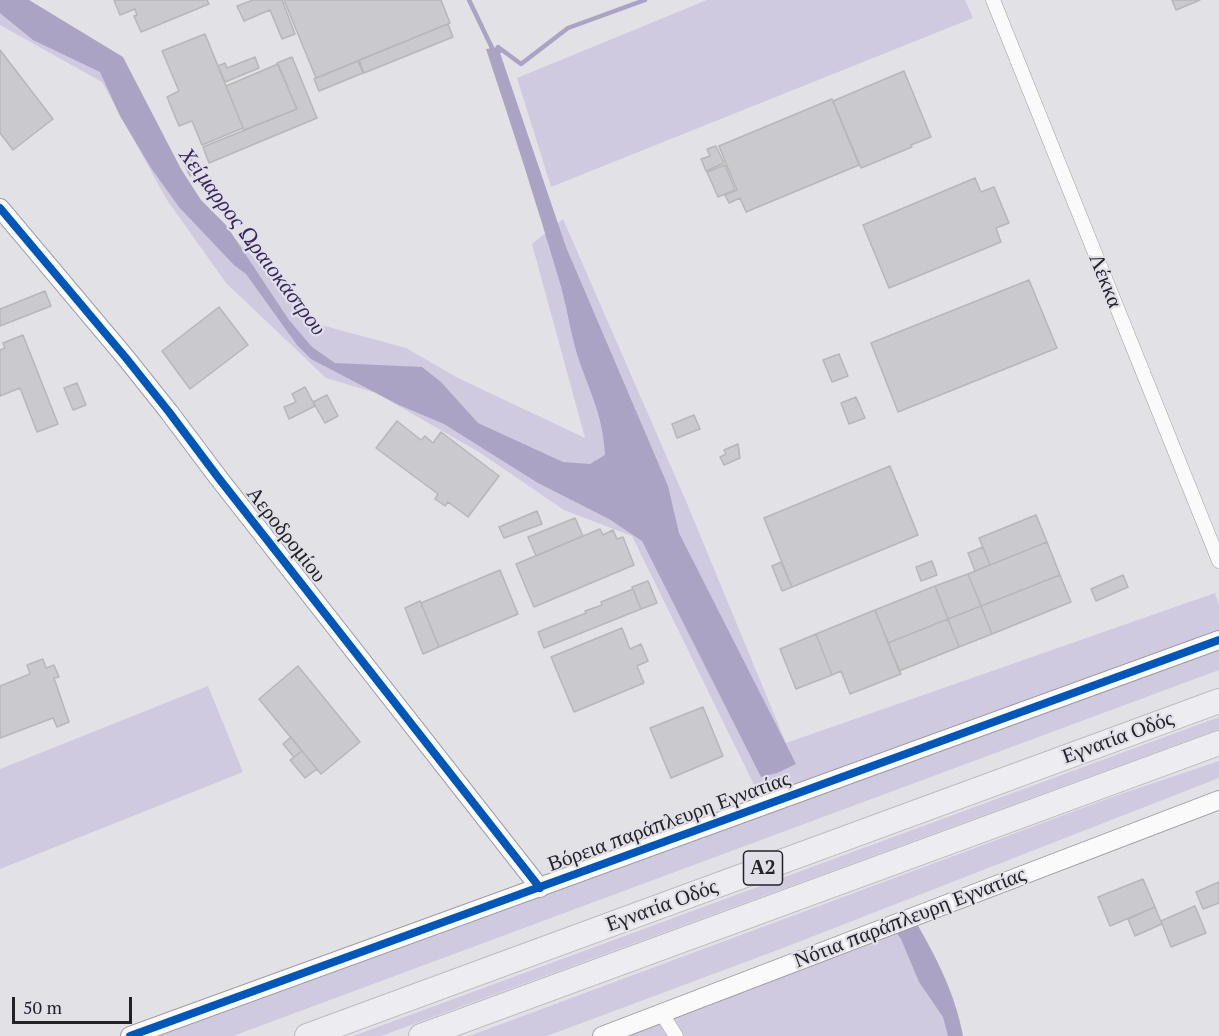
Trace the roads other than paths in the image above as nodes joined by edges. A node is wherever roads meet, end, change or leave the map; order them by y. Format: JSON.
{"nodes":[{"id":1,"x":993,"y":0,"type":"edge"},
{"id":2,"x":0,"y":208,"type":"edge"},
{"id":3,"x":1219,"y":561,"type":"edge"},
{"id":4,"x":1219,"y":640,"type":"edge"},
{"id":5,"x":1219,"y":701,"type":"edge"},
{"id":6,"x":1219,"y":743,"type":"edge"},
{"id":7,"x":1219,"y":800,"type":"edge"},
{"id":8,"x":540,"y":888,"type":"junction"},
{"id":9,"x":662,"y":1014,"type":"junction"},
{"id":10,"x":130,"y":1036,"type":"edge"},
{"id":11,"x":307,"y":1036,"type":"edge"},
{"id":12,"x":421,"y":1036,"type":"edge"},
{"id":13,"x":602,"y":1036,"type":"edge"},
{"id":14,"x":676,"y":1036,"type":"edge"}],
"edges":[{"from":1,"to":3,"type":"street","name":"Λέκκα"},
{"from":2,"to":8,"type":"street","name":"Αεροδρομίου"},
{"from":4,"to":8,"type":"street","name":"Βόρεια παράπλευρη Εγνατίας"},
{"from":5,"to":11,"type":"highway","name":"Εγνατία Οδός","number":"Α2"},
{"from":6,"to":12,"type":"highway","name":"Εγνατία Οδός","number":"Α2"},
{"from":7,"to":9,"type":"street","name":"Νότια παράπλευρη Εγνατίας"},
{"from":8,"to":10,"type":"street","name":"Βόρεια παράπλευρη Εγνατίας"},
{"from":9,"to":13,"type":"street","name":"Νότια παράπλευρη Εγνατίας"},
{"from":9,"to":14,"type":"street"}]}
